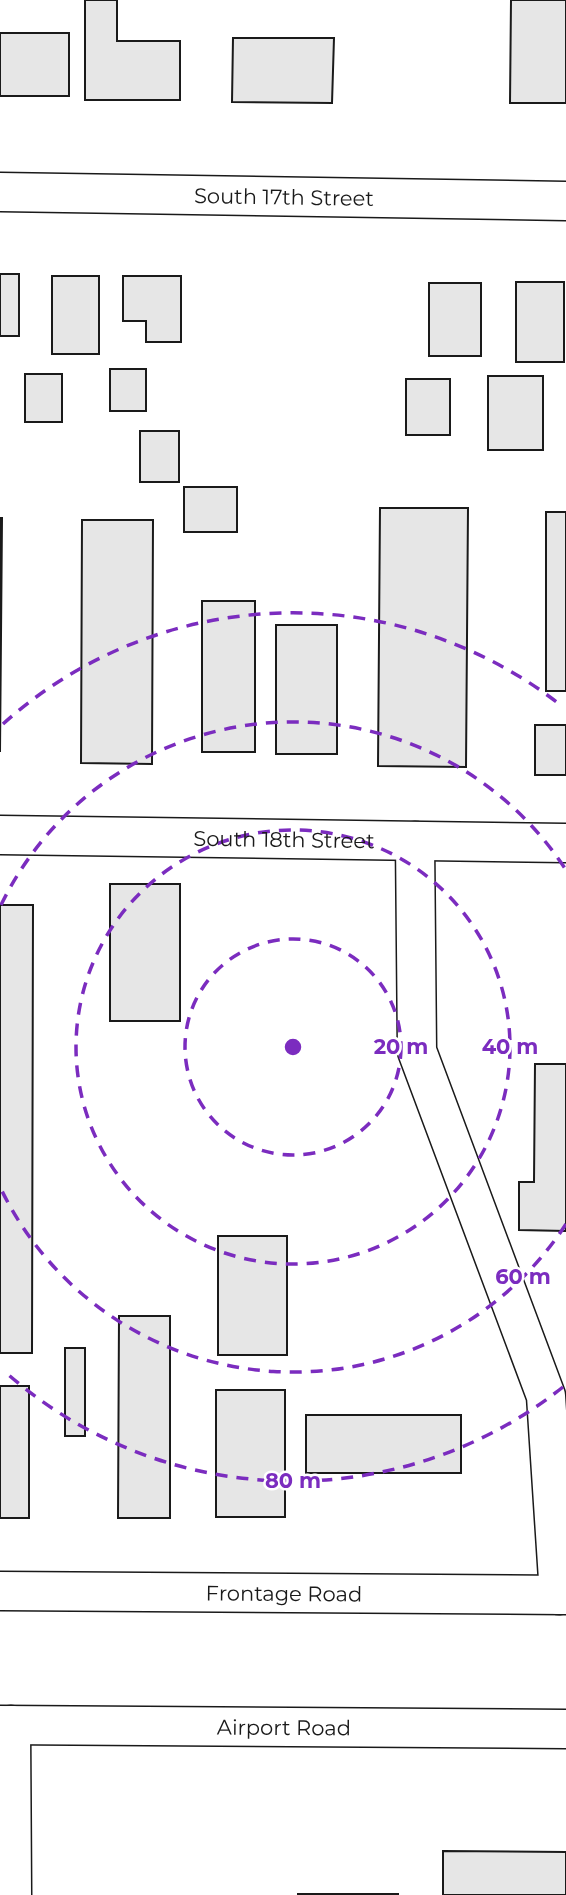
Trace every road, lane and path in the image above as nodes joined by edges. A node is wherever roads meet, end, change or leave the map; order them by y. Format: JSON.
{"nodes":[{"id":1,"x":0,"y":192,"type":"edge"},
{"id":2,"x":566,"y":201,"type":"edge"},
{"id":3,"x":0,"y":835,"type":"edge"},
{"id":4,"x":415,"y":841,"type":"junction"},
{"id":5,"x":566,"y":843,"type":"edge"},
{"id":6,"x":0,"y":1591,"type":"edge"},
{"id":7,"x":562,"y":1595,"type":"edge"},
{"id":8,"x":5,"y":1725,"type":"edge"},
{"id":9,"x":566,"y":1729,"type":"edge"},
{"id":10,"x":12,"y":1895,"type":"edge"}],
"edges":[{"from":1,"to":2,"type":"street","name":"South 17th Street"},
{"from":3,"to":4,"type":"street","name":"South 18th Street"},
{"from":4,"to":5,"type":"street","name":"South 18th Street"},
{"from":4,"to":7,"type":"street"},
{"from":6,"to":7,"type":"street","name":"Frontage Road"},
{"from":8,"to":9,"type":"street","name":"Airport Road"},
{"from":8,"to":10,"type":"street"}]}
